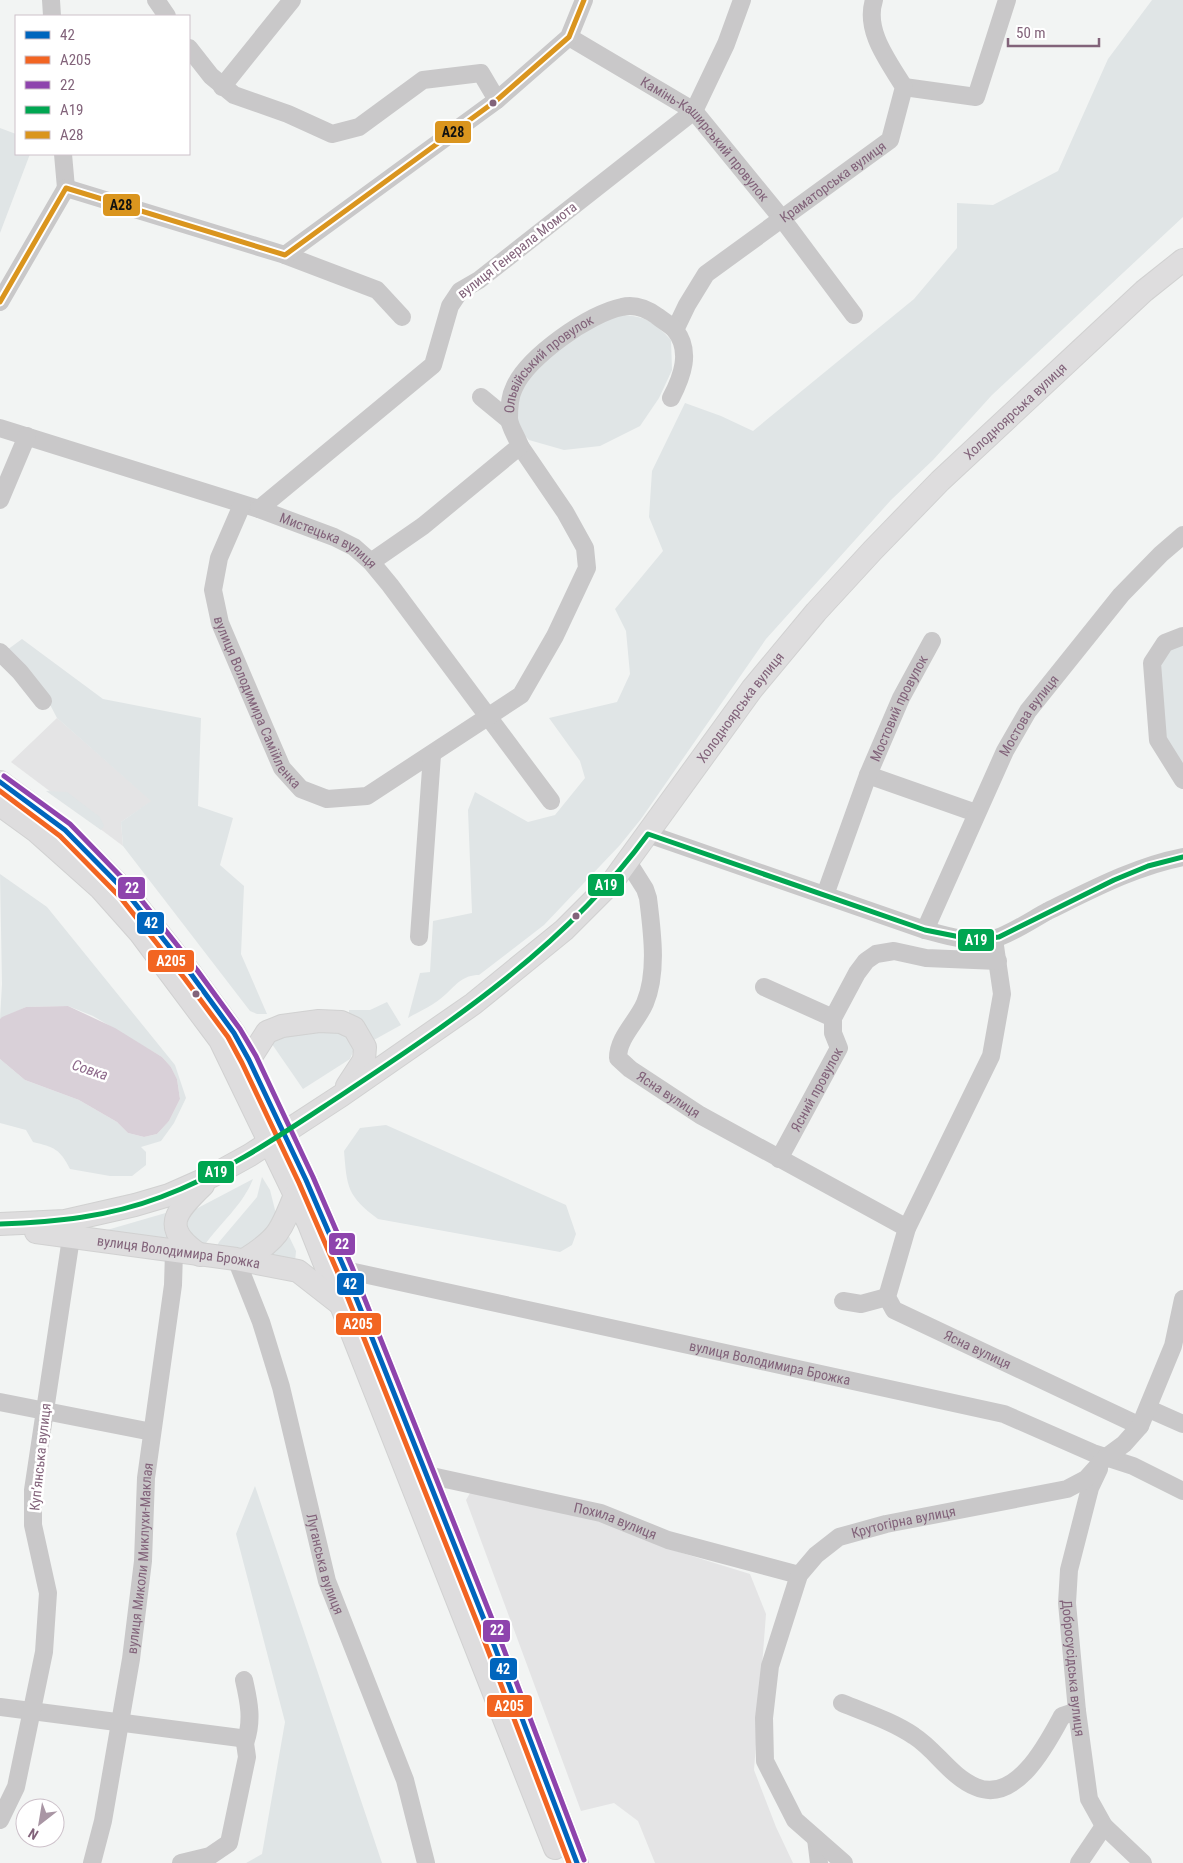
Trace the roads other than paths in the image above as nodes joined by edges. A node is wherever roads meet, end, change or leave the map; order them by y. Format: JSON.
{"nodes":[{"id":1,"x":51,"y":0,"type":"edge"},
{"id":2,"x":156,"y":0,"type":"edge"},
{"id":3,"x":292,"y":0,"type":"edge"},
{"id":4,"x":584,"y":0,"type":"edge"},
{"id":5,"x":742,"y":0,"type":"edge"},
{"id":6,"x":874,"y":0,"type":"edge"},
{"id":7,"x":1007,"y":0,"type":"edge"},
{"id":8,"x":52,"y":15,"type":"edge"},
{"id":9,"x":166,"y":15,"type":"edge"},
{"id":10,"x":569,"y":37,"type":"junction"},
{"id":11,"x":190,"y":49,"type":"edge"},
{"id":12,"x":222,"y":87,"type":"junction"},
{"id":13,"x":904,"y":87,"type":"junction"},
{"id":14,"x":497,"y":100,"type":"junction"},
{"id":15,"x":694,"y":111,"type":"junction"},
{"id":16,"x":63,"y":155,"type":"edge"},
{"id":17,"x":66,"y":188,"type":"junction"},
{"id":18,"x":783,"y":220,"type":"junction"},
{"id":19,"x":285,"y":255,"type":"junction"},
{"id":20,"x":1183,"y":260,"type":"edge"},
{"id":21,"x":1,"y":301,"type":"edge"},
{"id":22,"x":854,"y":315,"type":"dead end"},
{"id":23,"x":402,"y":316,"type":"dead end"},
{"id":24,"x":675,"y":330,"type":"junction"},
{"id":25,"x":481,"y":397,"type":"dead end"},
{"id":26,"x":671,"y":398,"type":"dead end"},
{"id":27,"x":508,"y":420,"type":"junction"},
{"id":28,"x":0,"y":428,"type":"edge"},
{"id":29,"x":27,"y":436,"type":"junction"},
{"id":30,"x":520,"y":446,"type":"junction"},
{"id":31,"x":0,"y":500,"type":"edge"},
{"id":32,"x":250,"y":507,"type":"junction"},
{"id":33,"x":1183,"y":535,"type":"edge"},
{"id":34,"x":371,"y":562,"type":"junction"},
{"id":35,"x":1183,"y":636,"type":"edge"},
{"id":36,"x":932,"y":641,"type":"dead end"},
{"id":37,"x":0,"y":652,"type":"edge"},
{"id":38,"x":43,"y":701,"type":"dead end"},
{"id":39,"x":488,"y":719,"type":"junction"},
{"id":40,"x":432,"y":755,"type":"junction"},
{"id":41,"x":868,"y":775,"type":"junction"},
{"id":42,"x":1183,"y":780,"type":"edge"},
{"id":43,"x":0,"y":782,"type":"edge"},
{"id":44,"x":551,"y":801,"type":"dead end"},
{"id":45,"x":0,"y":805,"type":"edge"},
{"id":46,"x":976,"y":813,"type":"junction"},
{"id":47,"x":648,"y":834,"type":"junction"},
{"id":48,"x":1183,"y":857,"type":"edge"},
{"id":49,"x":628,"y":862,"type":"junction"},
{"id":50,"x":825,"y":895,"type":"junction"},
{"id":51,"x":925,"y":930,"type":"junction"},
{"id":52,"x":419,"y":937,"type":"dead end"},
{"id":53,"x":994,"y":939,"type":"junction"},
{"id":54,"x":998,"y":961,"type":"junction"},
{"id":55,"x":764,"y":987,"type":"dead end"},
{"id":56,"x":833,"y":1018,"type":"junction"},
{"id":57,"x":249,"y":1060,"type":"junction"},
{"id":58,"x":342,"y":1094,"type":"junction"},
{"id":59,"x":276,"y":1137,"type":"junction"},
{"id":60,"x":780,"y":1159,"type":"junction"},
{"id":61,"x":212,"y":1176,"type":"junction"},
{"id":62,"x":295,"y":1195,"type":"junction"},
{"id":63,"x":0,"y":1225,"type":"edge"},
{"id":64,"x":908,"y":1228,"type":"junction"},
{"id":65,"x":71,"y":1238,"type":"junction"},
{"id":66,"x":174,"y":1252,"type":"junction"},
{"id":67,"x":200,"y":1255,"type":"junction"},
{"id":68,"x":240,"y":1260,"type":"junction"},
{"id":69,"x":345,"y":1270,"type":"junction"},
{"id":70,"x":887,"y":1297,"type":"junction"},
{"id":71,"x":1183,"y":1298,"type":"edge"},
{"id":72,"x":843,"y":1301,"type":"dead end"},
{"id":73,"x":343,"y":1307,"type":"junction"},
{"id":74,"x":0,"y":1402,"type":"edge"},
{"id":75,"x":44,"y":1409,"type":"junction"},
{"id":76,"x":1149,"y":1409,"type":"junction"},
{"id":77,"x":1183,"y":1424,"type":"edge"},
{"id":78,"x":1140,"y":1426,"type":"junction"},
{"id":79,"x":152,"y":1432,"type":"junction"},
{"id":80,"x":1104,"y":1458,"type":"junction"},
{"id":81,"x":427,"y":1475,"type":"junction"},
{"id":82,"x":1183,"y":1491,"type":"edge"},
{"id":83,"x":799,"y":1575,"type":"junction"},
{"id":84,"x":244,"y":1680,"type":"dead end"},
{"id":85,"x":842,"y":1703,"type":"dead end"},
{"id":86,"x":0,"y":1707,"type":"edge"},
{"id":87,"x":32,"y":1711,"type":"junction"},
{"id":88,"x":1077,"y":1711,"type":"junction"},
{"id":89,"x":119,"y":1721,"type":"junction"},
{"id":90,"x":245,"y":1743,"type":"junction"},
{"id":91,"x":0,"y":1820,"type":"edge"},
{"id":92,"x":1104,"y":1826,"type":"junction"},
{"id":93,"x":816,"y":1839,"type":"junction"},
{"id":94,"x":92,"y":1863,"type":"edge"},
{"id":95,"x":181,"y":1863,"type":"edge"},
{"id":96,"x":426,"y":1863,"type":"edge"},
{"id":97,"x":561,"y":1863,"type":"edge"},
{"id":98,"x":577,"y":1863,"type":"edge"},
{"id":99,"x":819,"y":1863,"type":"edge"},
{"id":100,"x":844,"y":1863,"type":"edge"},
{"id":101,"x":1079,"y":1863,"type":"edge"},
{"id":102,"x":1143,"y":1863,"type":"edge"}],
"edges":[{"from":1,"to":8,"type":"street"},
{"from":2,"to":9,"type":"street"},
{"from":3,"to":12,"type":"street"},
{"from":4,"to":10,"type":"street"},
{"from":5,"to":15,"type":"street","name":"вулиця Генерала Момота"},
{"from":6,"to":13,"type":"street"},
{"from":7,"to":13,"type":"street"},
{"from":10,"to":14,"type":"street"},
{"from":10,"to":15,"type":"street","name":"Камінь-Каширський провулок"},
{"from":11,"to":12,"type":"street"},
{"from":12,"to":14,"type":"street"},
{"from":13,"to":18,"type":"street","name":"Краматорська вулиця"},
{"from":14,"to":19,"type":"street"},
{"from":15,"to":18,"type":"street","name":"Камінь-Каширський провулок"},
{"from":15,"to":32,"type":"street","name":"вулиця Генерала Момота"},
{"from":16,"to":17,"type":"street"},
{"from":17,"to":19,"type":"street"},
{"from":17,"to":21,"type":"street"},
{"from":18,"to":22,"type":"street","name":"Камінь-Каширський провулок"},
{"from":18,"to":24,"type":"street","name":"Краматорська вулиця"},
{"from":19,"to":23,"type":"street"},
{"from":20,"to":47,"type":"main road","name":"Холодноярська вулиця"},
{"from":24,"to":26,"type":"street"},
{"from":24,"to":27,"type":"street","name":"Ольвійський провулок"},
{"from":25,"to":27,"type":"street"},
{"from":27,"to":30,"type":"street","name":"Ольвійський провулок"},
{"from":28,"to":29,"type":"street","name":"Мистецька вулиця"},
{"from":29,"to":31,"type":"street"},
{"from":29,"to":32,"type":"street","name":"Мистецька вулиця"},
{"from":30,"to":34,"type":"street"},
{"from":30,"to":39,"type":"street","name":"вулиця Володимира Самійленка"},
{"from":32,"to":34,"type":"street","name":"Мистецька вулиця"},
{"from":32,"to":40,"type":"street","name":"вулиця Володимира Самійленка"},
{"from":33,"to":46,"type":"street","name":"Мостова вулиця"},
{"from":34,"to":39,"type":"street","name":"Мистецька вулиця"},
{"from":35,"to":42,"type":"street"},
{"from":36,"to":41,"type":"street","name":"Мостовий провулок"},
{"from":37,"to":38,"type":"street"},
{"from":39,"to":40,"type":"street","name":"вулиця Володимира Самійленка"},
{"from":39,"to":44,"type":"street","name":"Мистецька вулиця"},
{"from":40,"to":52,"type":"street"},
{"from":41,"to":46,"type":"street","name":"Мостовий провулок"},
{"from":41,"to":50,"type":"street","name":"Мостовий провулок"},
{"from":43,"to":57,"type":"main road"},
{"from":45,"to":59,"type":"main road"},
{"from":46,"to":51,"type":"street","name":"Мостова вулиця"},
{"from":47,"to":49,"type":"main road","name":"Холодноярська вулиця"},
{"from":47,"to":50,"type":"street"},
{"from":48,"to":53,"type":"street"},
{"from":49,"to":58,"type":"main road","name":"Холодноярська вулиця"},
{"from":49,"to":60,"type":"street","name":"Ясна вулиця"},
{"from":50,"to":51,"type":"street"},
{"from":51,"to":53,"type":"street"},
{"from":53,"to":54,"type":"street"},
{"from":54,"to":56,"type":"street"},
{"from":54,"to":64,"type":"street"},
{"from":55,"to":56,"type":"street"},
{"from":56,"to":60,"type":"street","name":"Ясний провулок"},
{"from":57,"to":58,"type":"main road"},
{"from":57,"to":59,"type":"main road"},
{"from":58,"to":59,"type":"main road","name":"Холодноярська вулиця"},
{"from":59,"to":61,"type":"main road","name":"вулиця Володимира Брожка"},
{"from":59,"to":62,"type":"main road"},
{"from":59,"to":69,"type":"main road"},
{"from":60,"to":64,"type":"street","name":"Ясна вулиця"},
{"from":61,"to":63,"type":"main road","name":"вулиця Володимира Брожка"},
{"from":61,"to":67,"type":"main road"},
{"from":62,"to":68,"type":"main road"},
{"from":62,"to":73,"type":"main road"},
{"from":63,"to":65,"type":"main road","name":"вулиця Володимира Брожка"},
{"from":64,"to":70,"type":"street"},
{"from":65,"to":66,"type":"main road","name":"вулиця Володимира Брожка"},
{"from":65,"to":75,"type":"street","name":"Купʼянська вулиця"},
{"from":66,"to":67,"type":"main road","name":"вулиця Володимира Брожка"},
{"from":66,"to":79,"type":"street","name":"вулиця Миколи Миклухи-Маклая"},
{"from":67,"to":68,"type":"main road","name":"вулиця Володимира Брожка"},
{"from":68,"to":73,"type":"main road","name":"вулиця Володимира Брожка"},
{"from":68,"to":96,"type":"street","name":"Луганська вулиця"},
{"from":69,"to":80,"type":"street","name":"вулиця Володимира Брожка"},
{"from":69,"to":81,"type":"main road"},
{"from":70,"to":72,"type":"street"},
{"from":70,"to":78,"type":"street","name":"Ясна вулиця"},
{"from":71,"to":76,"type":"street","name":"Крутогірна вулиця"},
{"from":73,"to":97,"type":"main road"},
{"from":74,"to":75,"type":"street"},
{"from":75,"to":79,"type":"street"},
{"from":75,"to":87,"type":"street","name":"Купʼянська вулиця"},
{"from":76,"to":77,"type":"street"},
{"from":76,"to":78,"type":"street","name":"Крутогірна вулиця"},
{"from":78,"to":80,"type":"street","name":"Крутогірна вулиця"},
{"from":79,"to":89,"type":"street","name":"вулиця Миколи Миклухи-Маклая"},
{"from":80,"to":82,"type":"street","name":"вулиця Володимира Брожка"},
{"from":80,"to":83,"type":"street","name":"Крутогірна вулиця"},
{"from":80,"to":88,"type":"street","name":"Добросусідська вулиця"},
{"from":81,"to":83,"type":"street","name":"Похила вулиця"},
{"from":81,"to":98,"type":"main road"},
{"from":83,"to":93,"type":"street","name":"Крутогірна вулиця"},
{"from":84,"to":90,"type":"street"},
{"from":85,"to":88,"type":"street"},
{"from":86,"to":87,"type":"street"},
{"from":87,"to":89,"type":"street"},
{"from":87,"to":91,"type":"street","name":"Купʼянська вулиця"},
{"from":88,"to":92,"type":"street","name":"Добросусідська вулиця"},
{"from":89,"to":90,"type":"street"},
{"from":89,"to":94,"type":"street","name":"вулиця Миколи Миклухи-Маклая"},
{"from":90,"to":95,"type":"street"},
{"from":92,"to":101,"type":"street"},
{"from":92,"to":102,"type":"street","name":"Добросусідська вулиця"},
{"from":93,"to":99,"type":"street"},
{"from":93,"to":100,"type":"street","name":"Крутогірна вулиця"}]}
